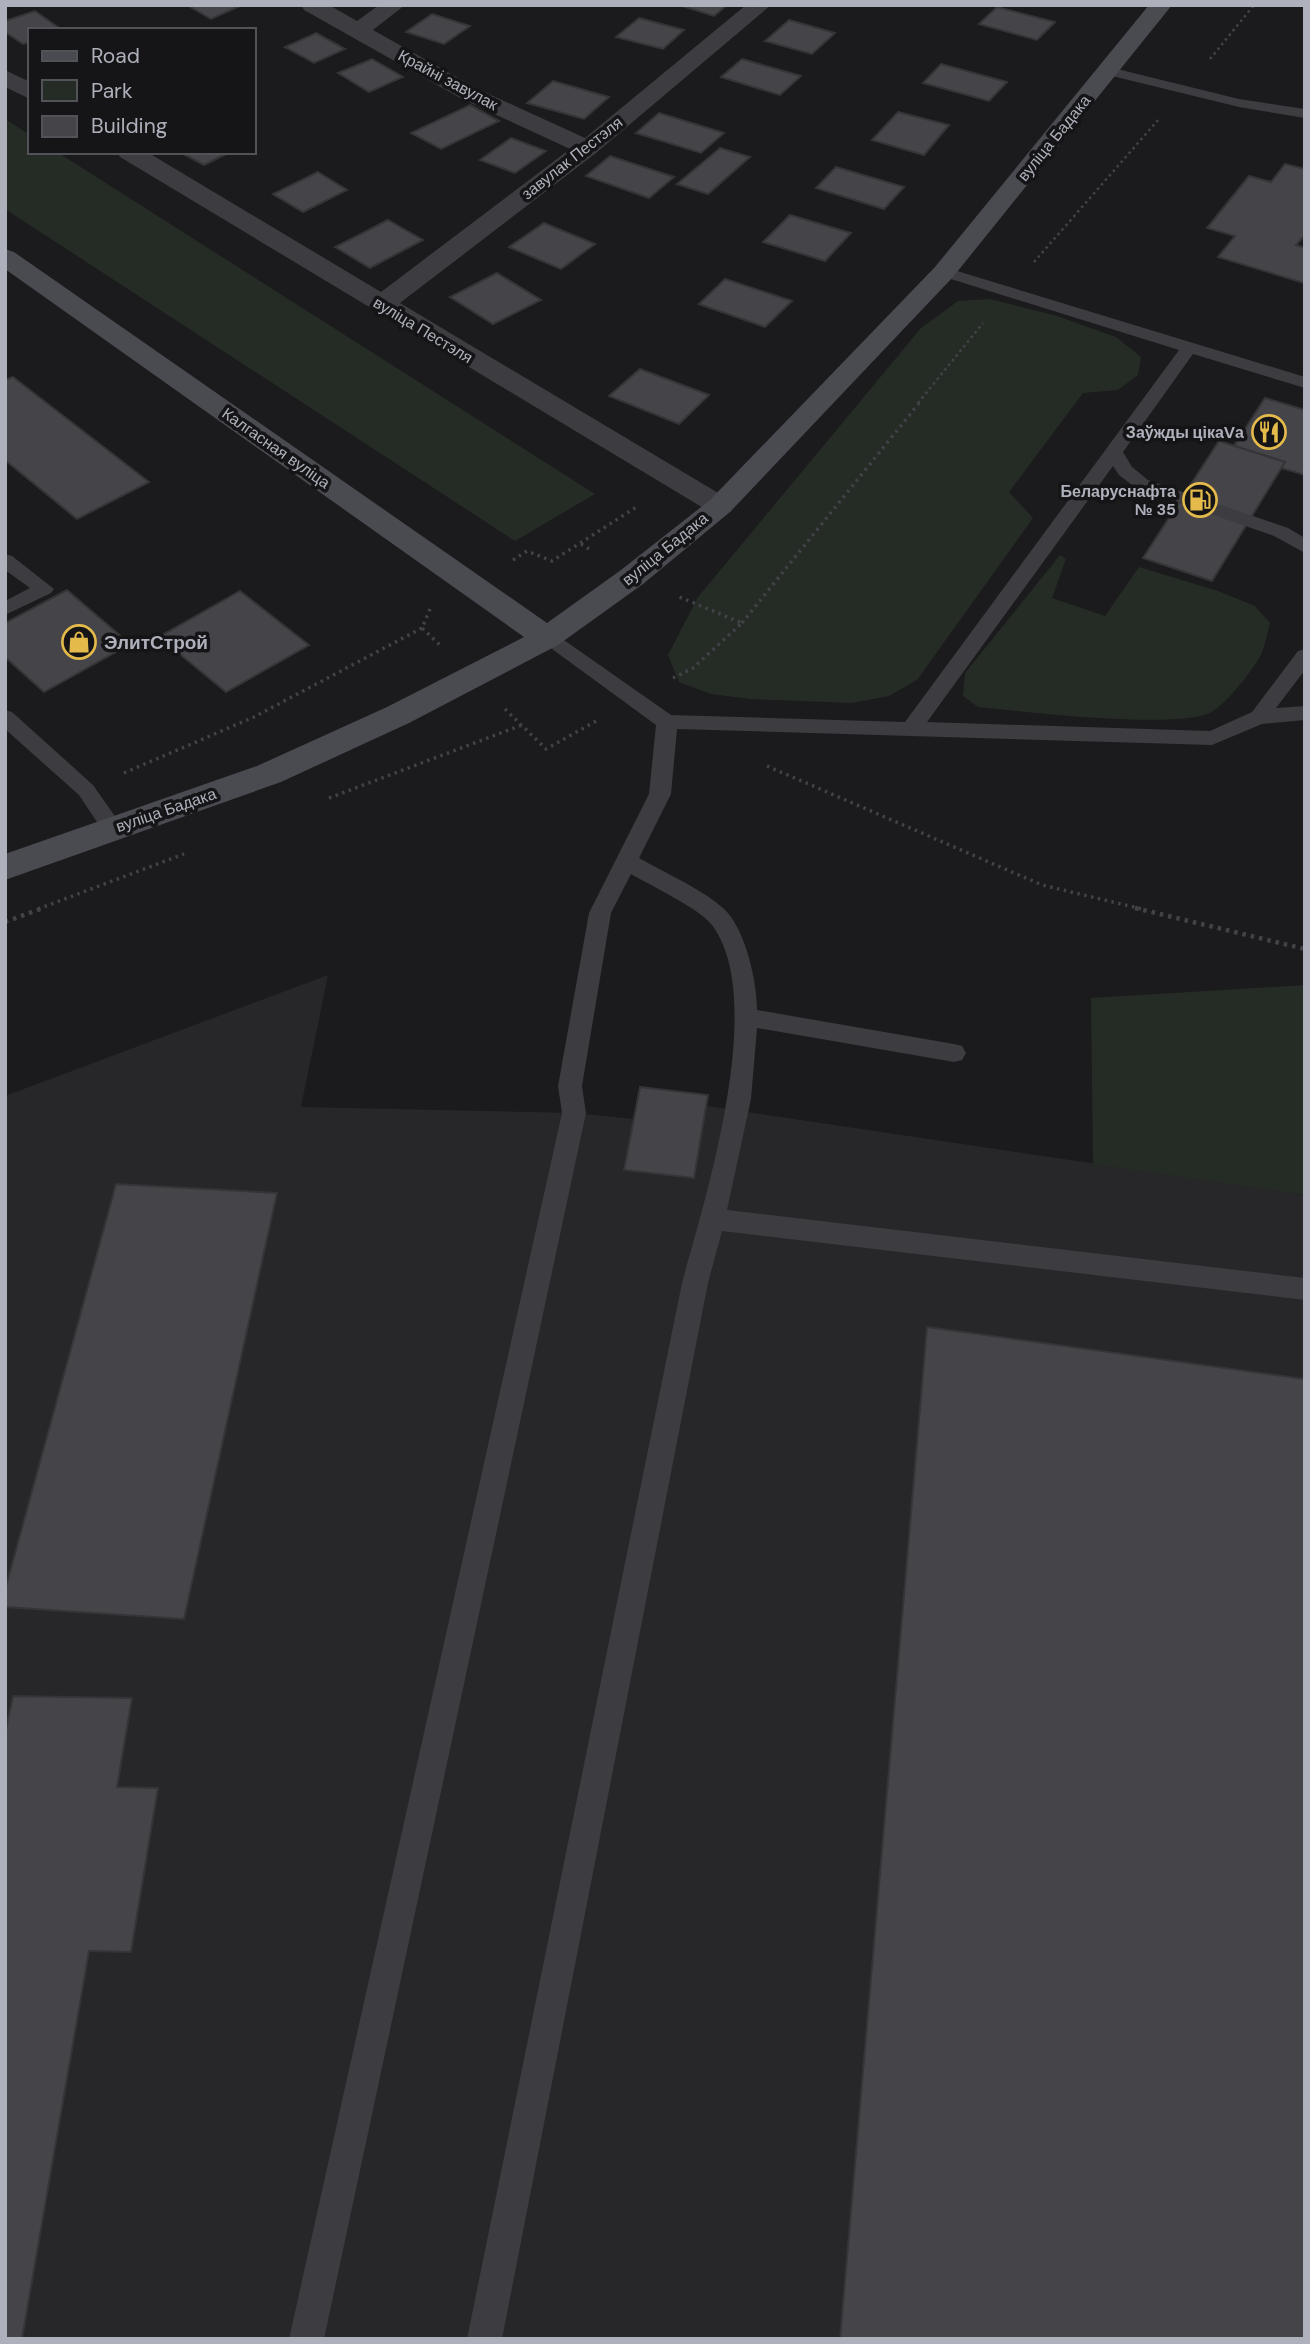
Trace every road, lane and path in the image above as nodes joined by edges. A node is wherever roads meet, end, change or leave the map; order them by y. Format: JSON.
{"nodes":[{"id":1,"x":312,"y":5,"type":"edge"},
{"id":2,"x":394,"y":5,"type":"edge"},
{"id":3,"x":760,"y":5,"type":"edge"},
{"id":4,"x":1161,"y":5,"type":"edge"},
{"id":5,"x":1254,"y":5,"type":"edge"},
{"id":6,"x":358,"y":31,"type":"junction"},
{"id":7,"x":1109,"y":71,"type":"junction"},
{"id":8,"x":5,"y":77,"type":"edge"},
{"id":9,"x":1185,"y":90,"type":"junction"},
{"id":10,"x":28,"y":91,"type":"edge"},
{"id":11,"x":1305,"y":114,"type":"edge"},
{"id":12,"x":587,"y":148,"type":"junction"},
{"id":13,"x":132,"y":154,"type":"edge"},
{"id":14,"x":5,"y":257,"type":"edge"},
{"id":15,"x":944,"y":272,"type":"junction"},
{"id":16,"x":1009,"y":291,"type":"junction"},
{"id":17,"x":381,"y":305,"type":"junction"},
{"id":18,"x":1189,"y":347,"type":"junction"},
{"id":19,"x":1305,"y":383,"type":"edge"},
{"id":20,"x":1113,"y":451,"type":"junction"},
{"id":21,"x":676,"y":481,"type":"junction"},
{"id":22,"x":720,"y":506,"type":"junction"},
{"id":23,"x":581,"y":544,"type":"junction"},
{"id":24,"x":1305,"y":547,"type":"edge"},
{"id":25,"x":5,"y":560,"type":"edge"},
{"id":26,"x":632,"y":577,"type":"junction"},
{"id":27,"x":471,"y":584,"type":"junction"},
{"id":28,"x":5,"y":609,"type":"edge"},
{"id":29,"x":742,"y":623,"type":"junction"},
{"id":30,"x":422,"y":628,"type":"junction"},
{"id":31,"x":547,"y":638,"type":"junction"},
{"id":32,"x":1305,"y":656,"type":"edge"},
{"id":33,"x":472,"y":677,"type":"junction"},
{"id":34,"x":634,"y":699,"type":"junction"},
{"id":35,"x":1305,"y":713,"type":"edge"},
{"id":36,"x":5,"y":717,"type":"edge"},
{"id":37,"x":1259,"y":718,"type":"junction"},
{"id":38,"x":667,"y":722,"type":"junction"},
{"id":39,"x":911,"y":729,"type":"junction"},
{"id":40,"x":767,"y":766,"type":"dead end"},
{"id":41,"x":86,"y":790,"type":"junction"},
{"id":42,"x":113,"y":829,"type":"junction"},
{"id":43,"x":626,"y":861,"type":"junction"},
{"id":44,"x":5,"y":867,"type":"edge"},
{"id":45,"x":1305,"y":948,"type":"edge"},
{"id":46,"x":746,"y":1017,"type":"junction"},
{"id":47,"x":954,"y":1052,"type":"dead end"},
{"id":48,"x":712,"y":1219,"type":"junction"},
{"id":49,"x":1305,"y":1289,"type":"edge"},
{"id":50,"x":306,"y":2339,"type":"edge"},
{"id":51,"x":484,"y":2339,"type":"edge"}],
"edges":[{"from":1,"to":6,"type":"street","name":"Крайні завулак"},
{"from":2,"to":6,"type":"street"},
{"from":3,"to":12,"type":"street","name":"завулак Пестэля"},
{"from":4,"to":7,"type":"main road","name":"вуліца Бадака"},
{"from":5,"to":9,"type":"path"},
{"from":6,"to":12,"type":"street","name":"Крайні завулак"},
{"from":7,"to":9,"type":"lane"},
{"from":7,"to":15,"type":"main road","name":"вуліца Бадака"},
{"from":8,"to":10,"type":"street"},
{"from":9,"to":11,"type":"lane"},
{"from":9,"to":16,"type":"path"},
{"from":12,"to":17,"type":"street","name":"завулак Пестэля"},
{"from":13,"to":17,"type":"street","name":"вуліца Пестэля"},
{"from":14,"to":27,"type":"main road","name":"Калгасная вуліца"},
{"from":15,"to":16,"type":"lane"},
{"from":15,"to":22,"type":"main road","name":"вуліца Бадака"},
{"from":16,"to":18,"type":"lane"},
{"from":16,"to":29,"type":"path"},
{"from":17,"to":21,"type":"street","name":"вуліца Пестэля"},
{"from":18,"to":19,"type":"lane"},
{"from":18,"to":20,"type":"lane"},
{"from":20,"to":24,"type":"lane"},
{"from":20,"to":39,"type":"lane"},
{"from":21,"to":22,"type":"street","name":"вуліца Пестэля"},
{"from":21,"to":23,"type":"path"},
{"from":22,"to":26,"type":"main road","name":"вуліца Бадака"},
{"from":23,"to":26,"type":"path"},
{"from":23,"to":27,"type":"path"},
{"from":25,"to":28,"type":"lane"},
{"from":26,"to":29,"type":"path"},
{"from":26,"to":31,"type":"main road","name":"вуліца Бадака"},
{"from":27,"to":30,"type":"path"},
{"from":27,"to":31,"type":"main road","name":"Калгасная вуліца"},
{"from":29,"to":34,"type":"path"},
{"from":30,"to":33,"type":"path"},
{"from":30,"to":41,"type":"path"},
{"from":31,"to":33,"type":"main road","name":"вуліца Бадака"},
{"from":31,"to":34,"type":"lane"},
{"from":32,"to":37,"type":"lane"},
{"from":33,"to":34,"type":"path"},
{"from":33,"to":42,"type":"main road","name":"вуліца Бадака"},
{"from":34,"to":38,"type":"lane"},
{"from":35,"to":37,"type":"lane"},
{"from":36,"to":41,"type":"lane"},
{"from":37,"to":39,"type":"lane"},
{"from":38,"to":39,"type":"lane"},
{"from":38,"to":43,"type":"lane"},
{"from":40,"to":45,"type":"path"},
{"from":41,"to":42,"type":"lane"},
{"from":42,"to":44,"type":"main road","name":"вуліца Бадака"},
{"from":43,"to":46,"type":"lane"},
{"from":43,"to":50,"type":"lane"},
{"from":46,"to":47,"type":"lane"},
{"from":46,"to":48,"type":"lane"},
{"from":48,"to":49,"type":"lane"},
{"from":48,"to":51,"type":"lane"}]}
